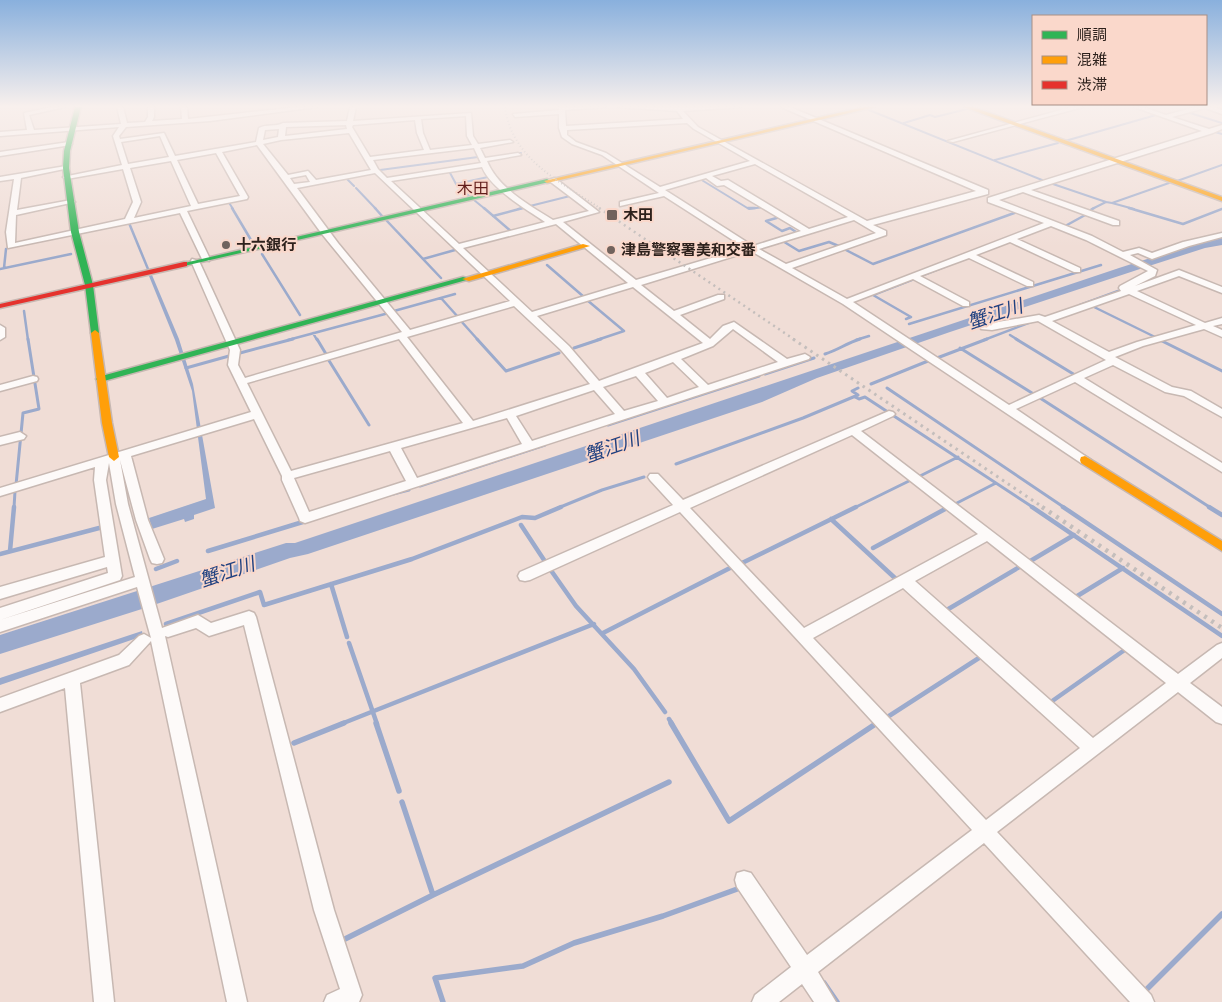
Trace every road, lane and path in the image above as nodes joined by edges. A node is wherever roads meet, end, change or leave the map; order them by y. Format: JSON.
{"nodes":[{"id":1,"x":68,"y":154,"type":"edge"},
{"id":2,"x":122,"y":154,"type":"edge"},
{"id":3,"x":171,"y":154,"type":"edge"},
{"id":4,"x":197,"y":154,"type":"edge"},
{"id":5,"x":220,"y":154,"type":"edge"},
{"id":6,"x":269,"y":154,"type":"edge"},
{"id":7,"x":365,"y":154,"type":"edge"},
{"id":8,"x":413,"y":154,"type":"edge"},
{"id":9,"x":479,"y":154,"type":"edge"},
{"id":10,"x":602,"y":154,"type":"edge"},
{"id":11,"x":668,"y":154,"type":"edge"},
{"id":12,"x":741,"y":154,"type":"edge"},
{"id":13,"x":894,"y":154,"type":"edge"},
{"id":14,"x":1094,"y":154,"type":"edge"},
{"id":15,"x":1136,"y":154,"type":"edge"},
{"id":16,"x":518,"y":155,"type":"dead end"},
{"id":17,"x":173,"y":158,"type":"junction"},
{"id":18,"x":368,"y":159,"type":"junction"},
{"id":19,"x":1113,"y":161,"type":"junction"},
{"id":20,"x":483,"y":162,"type":"junction"},
{"id":21,"x":756,"y":162,"type":"junction"},
{"id":22,"x":619,"y":165,"type":"junction"},
{"id":23,"x":126,"y":166,"type":"junction"},
{"id":24,"x":376,"y":171,"type":"junction"},
{"id":25,"x":67,"y":172,"type":"junction"},
{"id":26,"x":18,"y":176,"type":"junction"},
{"id":27,"x":707,"y":176,"type":"junction"},
{"id":28,"x":286,"y":177,"type":"junction"},
{"id":29,"x":0,"y":179,"type":"edge"},
{"id":30,"x":387,"y":180,"type":"junction"},
{"id":31,"x":552,"y":180,"type":"junction"},
{"id":32,"x":314,"y":183,"type":"junction"},
{"id":33,"x":292,"y":187,"type":"junction"},
{"id":34,"x":1024,"y":190,"type":"junction"},
{"id":35,"x":506,"y":191,"type":"junction"},
{"id":36,"x":663,"y":191,"type":"junction"},
{"id":37,"x":983,"y":191,"type":"junction"},
{"id":38,"x":972,"y":194,"type":"junction"},
{"id":39,"x":996,"y":199,"type":"junction"},
{"id":40,"x":1222,"y":200,"type":"edge"},
{"id":41,"x":71,"y":202,"type":"junction"},
{"id":42,"x":623,"y":204,"type":"dead end"},
{"id":43,"x":195,"y":207,"type":"junction"},
{"id":44,"x":182,"y":210,"type":"junction"},
{"id":45,"x":418,"y":210,"type":"junction"},
{"id":46,"x":13,"y":212,"type":"junction"},
{"id":47,"x":853,"y":218,"type":"junction"},
{"id":48,"x":128,"y":221,"type":"junction"},
{"id":49,"x":554,"y":223,"type":"junction"},
{"id":50,"x":1051,"y":223,"type":"junction"},
{"id":51,"x":1116,"y":223,"type":"dead end"},
{"id":52,"x":866,"y":224,"type":"junction"},
{"id":53,"x":807,"y":231,"type":"junction"},
{"id":54,"x":10,"y":232,"type":"junction"},
{"id":55,"x":75,"y":232,"type":"junction"},
{"id":56,"x":325,"y":232,"type":"junction"},
{"id":57,"x":0,"y":234,"type":"edge"},
{"id":58,"x":1222,"y":235,"type":"edge"},
{"id":59,"x":1010,"y":239,"type":"junction"},
{"id":60,"x":586,"y":246,"type":"junction"},
{"id":61,"x":458,"y":247,"type":"junction"},
{"id":62,"x":751,"y":248,"type":"junction"},
{"id":63,"x":970,"y":254,"type":"junction"},
{"id":64,"x":1122,"y":255,"type":"junction"},
{"id":65,"x":200,"y":260,"type":"junction"},
{"id":66,"x":787,"y":267,"type":"junction"},
{"id":67,"x":1077,"y":270,"type":"dead end"},
{"id":68,"x":486,"y":273,"type":"junction"},
{"id":69,"x":913,"y":276,"type":"junction"},
{"id":70,"x":635,"y":283,"type":"junction"},
{"id":71,"x":1030,"y":284,"type":"dead end"},
{"id":72,"x":89,"y":286,"type":"junction"},
{"id":73,"x":1222,"y":290,"type":"edge"},
{"id":74,"x":1130,"y":291,"type":"junction"},
{"id":75,"x":721,"y":297,"type":"dead end"},
{"id":76,"x":382,"y":302,"type":"junction"},
{"id":77,"x":517,"y":302,"type":"junction"},
{"id":78,"x":846,"y":302,"type":"junction"},
{"id":79,"x":966,"y":304,"type":"dead end"},
{"id":80,"x":0,"y":306,"type":"edge"},
{"id":81,"x":674,"y":314,"type":"junction"},
{"id":82,"x":531,"y":315,"type":"junction"},
{"id":83,"x":1044,"y":321,"type":"junction"},
{"id":84,"x":1222,"y":321,"type":"edge"},
{"id":85,"x":984,"y":326,"type":"dead end"},
{"id":86,"x":1204,"y":326,"type":"junction"},
{"id":87,"x":0,"y":328,"type":"edge"},
{"id":88,"x":1222,"y":334,"type":"edge"},
{"id":89,"x":404,"y":335,"type":"junction"},
{"id":90,"x":0,"y":337,"type":"edge"},
{"id":91,"x":232,"y":343,"type":"junction"},
{"id":92,"x":710,"y":344,"type":"junction"},
{"id":93,"x":805,"y":357,"type":"dead end"},
{"id":94,"x":675,"y":358,"type":"junction"},
{"id":95,"x":1110,"y":359,"type":"junction"},
{"id":96,"x":786,"y":363,"type":"junction"},
{"id":97,"x":638,"y":372,"type":"junction"},
{"id":98,"x":1076,"y":378,"type":"junction"},
{"id":99,"x":33,"y":379,"type":"dead end"},
{"id":100,"x":101,"y":379,"type":"junction"},
{"id":101,"x":241,"y":382,"type":"junction"},
{"id":102,"x":598,"y":386,"type":"junction"},
{"id":103,"x":0,"y":388,"type":"edge"},
{"id":104,"x":707,"y":389,"type":"junction"},
{"id":105,"x":666,"y":403,"type":"junction"},
{"id":106,"x":1008,"y":409,"type":"junction"},
{"id":107,"x":257,"y":414,"type":"junction"},
{"id":108,"x":510,"y":414,"type":"junction"},
{"id":109,"x":890,"y":414,"type":"dead end"},
{"id":110,"x":1222,"y":414,"type":"edge"},
{"id":111,"x":622,"y":417,"type":"junction"},
{"id":112,"x":470,"y":426,"type":"junction"},
{"id":113,"x":853,"y":430,"type":"junction"},
{"id":114,"x":20,"y":436,"type":"dead end"},
{"id":115,"x":0,"y":441,"type":"edge"},
{"id":116,"x":394,"y":447,"type":"junction"},
{"id":117,"x":530,"y":447,"type":"junction"},
{"id":118,"x":113,"y":457,"type":"junction"},
{"id":119,"x":1085,"y":460,"type":"joint"},
{"id":120,"x":1222,"y":468,"type":"edge"},
{"id":121,"x":288,"y":476,"type":"junction"},
{"id":122,"x":654,"y":477,"type":"dead end"},
{"id":123,"x":414,"y":484,"type":"junction"},
{"id":124,"x":0,"y":492,"type":"edge"},
{"id":125,"x":680,"y":506,"type":"junction"},
{"id":126,"x":987,"y":535,"type":"junction"},
{"id":127,"x":1222,"y":547,"type":"edge"},
{"id":128,"x":158,"y":559,"type":"dead end"},
{"id":129,"x":112,"y":560,"type":"junction"},
{"id":130,"x":525,"y":576,"type":"dead end"},
{"id":131,"x":904,"y":580,"type":"junction"},
{"id":132,"x":143,"y":581,"type":"junction"},
{"id":133,"x":0,"y":593,"type":"edge"},
{"id":134,"x":0,"y":614,"type":"edge"},
{"id":135,"x":0,"y":626,"type":"edge"},
{"id":136,"x":168,"y":631,"type":"dead end"},
{"id":137,"x":802,"y":637,"type":"junction"},
{"id":138,"x":144,"y":640,"type":"dead end"},
{"id":139,"x":1222,"y":649,"type":"edge"},
{"id":140,"x":72,"y":679,"type":"junction"},
{"id":141,"x":1178,"y":682,"type":"junction"},
{"id":142,"x":0,"y":705,"type":"edge"},
{"id":143,"x":1222,"y":717,"type":"edge"},
{"id":144,"x":1092,"y":748,"type":"junction"},
{"id":145,"x":984,"y":832,"type":"junction"},
{"id":146,"x":744,"y":880,"type":"dead end"},
{"id":147,"x":805,"y":970,"type":"junction"},
{"id":148,"x":104,"y":1002,"type":"edge"},
{"id":149,"x":237,"y":1002,"type":"edge"},
{"id":150,"x":334,"y":1002,"type":"edge"},
{"id":151,"x":762,"y":1002,"type":"edge"},
{"id":152,"x":826,"y":1002,"type":"edge"},
{"id":153,"x":1144,"y":1002,"type":"edge"}],
"edges":[{"from":1,"to":25,"type":"street"},
{"from":2,"to":23,"type":"street"},
{"from":3,"to":17,"type":"street"},
{"from":4,"to":17,"type":"street"},
{"from":5,"to":43,"type":"street"},
{"from":6,"to":28,"type":"street"},
{"from":7,"to":18,"type":"street"},
{"from":8,"to":18,"type":"street"},
{"from":9,"to":20,"type":"street"},
{"from":10,"to":22,"type":"street"},
{"from":11,"to":22,"type":"street"},
{"from":12,"to":21,"type":"street"},
{"from":13,"to":37,"type":"street"},
{"from":14,"to":19,"type":"street"},
{"from":15,"to":19,"type":"street"},
{"from":16,"to":20,"type":"street"},
{"from":17,"to":23,"type":"street"},
{"from":17,"to":43,"type":"street"},
{"from":18,"to":24,"type":"street"},
{"from":19,"to":34,"type":"street"},
{"from":19,"to":40,"type":"street"},
{"from":20,"to":30,"type":"street"},
{"from":20,"to":35,"type":"street"},
{"from":21,"to":27,"type":"street"},
{"from":21,"to":47,"type":"street"},
{"from":22,"to":31,"type":"street"},
{"from":22,"to":36,"type":"street"},
{"from":23,"to":25,"type":"street"},
{"from":23,"to":48,"type":"street"},
{"from":24,"to":30,"type":"street"},
{"from":24,"to":32,"type":"street"},
{"from":25,"to":26,"type":"street"},
{"from":25,"to":41,"type":"street"},
{"from":26,"to":29,"type":"street"},
{"from":26,"to":46,"type":"street"},
{"from":27,"to":36,"type":"street"},
{"from":27,"to":53,"type":"street"},
{"from":28,"to":32,"type":"street"},
{"from":28,"to":33,"type":"street"},
{"from":30,"to":45,"type":"street"},
{"from":31,"to":35,"type":"street"},
{"from":31,"to":49,"type":"street"},
{"from":32,"to":33,"type":"street"},
{"from":33,"to":56,"type":"street"},
{"from":34,"to":39,"type":"street"},
{"from":34,"to":51,"type":"street"},
{"from":35,"to":45,"type":"street"},
{"from":35,"to":49,"type":"street"},
{"from":36,"to":42,"type":"street"},
{"from":36,"to":62,"type":"street"},
{"from":37,"to":38,"type":"street"},
{"from":37,"to":39,"type":"street"},
{"from":38,"to":39,"type":"street"},
{"from":38,"to":52,"type":"street"},
{"from":39,"to":50,"type":"street"},
{"from":41,"to":46,"type":"street"},
{"from":41,"to":55,"type":"street"},
{"from":43,"to":44,"type":"street"},
{"from":44,"to":48,"type":"street"},
{"from":44,"to":65,"type":"street"},
{"from":45,"to":56,"type":"street"},
{"from":45,"to":61,"type":"street"},
{"from":46,"to":54,"type":"street"},
{"from":47,"to":52,"type":"street"},
{"from":47,"to":53,"type":"street"},
{"from":48,"to":55,"type":"street"},
{"from":49,"to":60,"type":"street"},
{"from":49,"to":61,"type":"street"},
{"from":50,"to":59,"type":"street"},
{"from":50,"to":64,"type":"street"},
{"from":52,"to":66,"type":"street"},
{"from":53,"to":62,"type":"street"},
{"from":54,"to":55,"type":"street"},
{"from":54,"to":57,"type":"street"},
{"from":55,"to":72,"type":"street"},
{"from":56,"to":65,"type":"street"},
{"from":56,"to":76,"type":"street"},
{"from":58,"to":64,"type":"street"},
{"from":59,"to":63,"type":"street"},
{"from":59,"to":67,"type":"street"},
{"from":60,"to":68,"type":"street"},
{"from":60,"to":70,"type":"street"},
{"from":61,"to":68,"type":"street"},
{"from":62,"to":66,"type":"street"},
{"from":62,"to":70,"type":"street"},
{"from":63,"to":69,"type":"street"},
{"from":63,"to":71,"type":"street"},
{"from":64,"to":74,"type":"street"},
{"from":65,"to":72,"type":"street"},
{"from":65,"to":91,"type":"street"},
{"from":66,"to":78,"type":"street"},
{"from":68,"to":76,"type":"street"},
{"from":68,"to":77,"type":"street"},
{"from":69,"to":78,"type":"street"},
{"from":69,"to":79,"type":"street"},
{"from":70,"to":81,"type":"street"},
{"from":70,"to":82,"type":"street"},
{"from":72,"to":80,"type":"street"},
{"from":72,"to":100,"type":"street"},
{"from":73,"to":74,"type":"street"},
{"from":74,"to":83,"type":"street"},
{"from":74,"to":86,"type":"street"},
{"from":75,"to":81,"type":"street"},
{"from":76,"to":89,"type":"street"},
{"from":76,"to":91,"type":"street"},
{"from":77,"to":82,"type":"street"},
{"from":77,"to":89,"type":"street"},
{"from":78,"to":106,"type":"street"},
{"from":81,"to":92,"type":"street"},
{"from":82,"to":102,"type":"street"},
{"from":83,"to":85,"type":"street"},
{"from":83,"to":95,"type":"street"},
{"from":84,"to":86,"type":"street"},
{"from":86,"to":88,"type":"street"},
{"from":86,"to":95,"type":"street"},
{"from":87,"to":90,"type":"street"},
{"from":89,"to":101,"type":"street"},
{"from":89,"to":112,"type":"street"},
{"from":91,"to":100,"type":"street"},
{"from":91,"to":101,"type":"street"},
{"from":92,"to":94,"type":"street"},
{"from":92,"to":96,"type":"street"},
{"from":93,"to":96,"type":"street"},
{"from":94,"to":97,"type":"street"},
{"from":94,"to":104,"type":"street"},
{"from":95,"to":98,"type":"street"},
{"from":95,"to":110,"type":"street"},
{"from":96,"to":104,"type":"street"},
{"from":97,"to":102,"type":"street"},
{"from":97,"to":105,"type":"street"},
{"from":98,"to":106,"type":"street"},
{"from":98,"to":120,"type":"street"},
{"from":99,"to":103,"type":"street"},
{"from":100,"to":118,"type":"street"},
{"from":101,"to":107,"type":"street"},
{"from":102,"to":108,"type":"street"},
{"from":102,"to":111,"type":"street"},
{"from":104,"to":105,"type":"street"},
{"from":105,"to":111,"type":"street"},
{"from":106,"to":119,"type":"street"},
{"from":107,"to":118,"type":"street"},
{"from":107,"to":121,"type":"street"},
{"from":108,"to":112,"type":"street"},
{"from":108,"to":117,"type":"street"},
{"from":109,"to":113,"type":"street"},
{"from":111,"to":117,"type":"street"},
{"from":112,"to":116,"type":"street"},
{"from":113,"to":125,"type":"street"},
{"from":113,"to":126,"type":"street"},
{"from":114,"to":115,"type":"street"},
{"from":116,"to":121,"type":"street"},
{"from":116,"to":123,"type":"street"},
{"from":117,"to":123,"type":"street"},
{"from":118,"to":124,"type":"street"},
{"from":118,"to":128,"type":"street"},
{"from":118,"to":129,"type":"street"},
{"from":118,"to":132,"type":"street"},
{"from":119,"to":127,"type":"street"},
{"from":121,"to":123,"type":"street"},
{"from":122,"to":125,"type":"street"},
{"from":125,"to":130,"type":"street"},
{"from":125,"to":137,"type":"street"},
{"from":126,"to":131,"type":"street"},
{"from":126,"to":141,"type":"street"},
{"from":129,"to":133,"type":"street"},
{"from":129,"to":134,"type":"street"},
{"from":131,"to":137,"type":"street"},
{"from":131,"to":144,"type":"street"},
{"from":132,"to":135,"type":"street"},
{"from":132,"to":149,"type":"street"},
{"from":136,"to":150,"type":"street"},
{"from":137,"to":145,"type":"street"},
{"from":138,"to":140,"type":"street"},
{"from":139,"to":141,"type":"street"},
{"from":140,"to":142,"type":"street"},
{"from":140,"to":148,"type":"street"},
{"from":141,"to":143,"type":"street"},
{"from":141,"to":144,"type":"street"},
{"from":144,"to":145,"type":"street"},
{"from":145,"to":147,"type":"street"},
{"from":145,"to":153,"type":"street"},
{"from":146,"to":147,"type":"street"},
{"from":147,"to":151,"type":"street"},
{"from":147,"to":152,"type":"street"}]}
